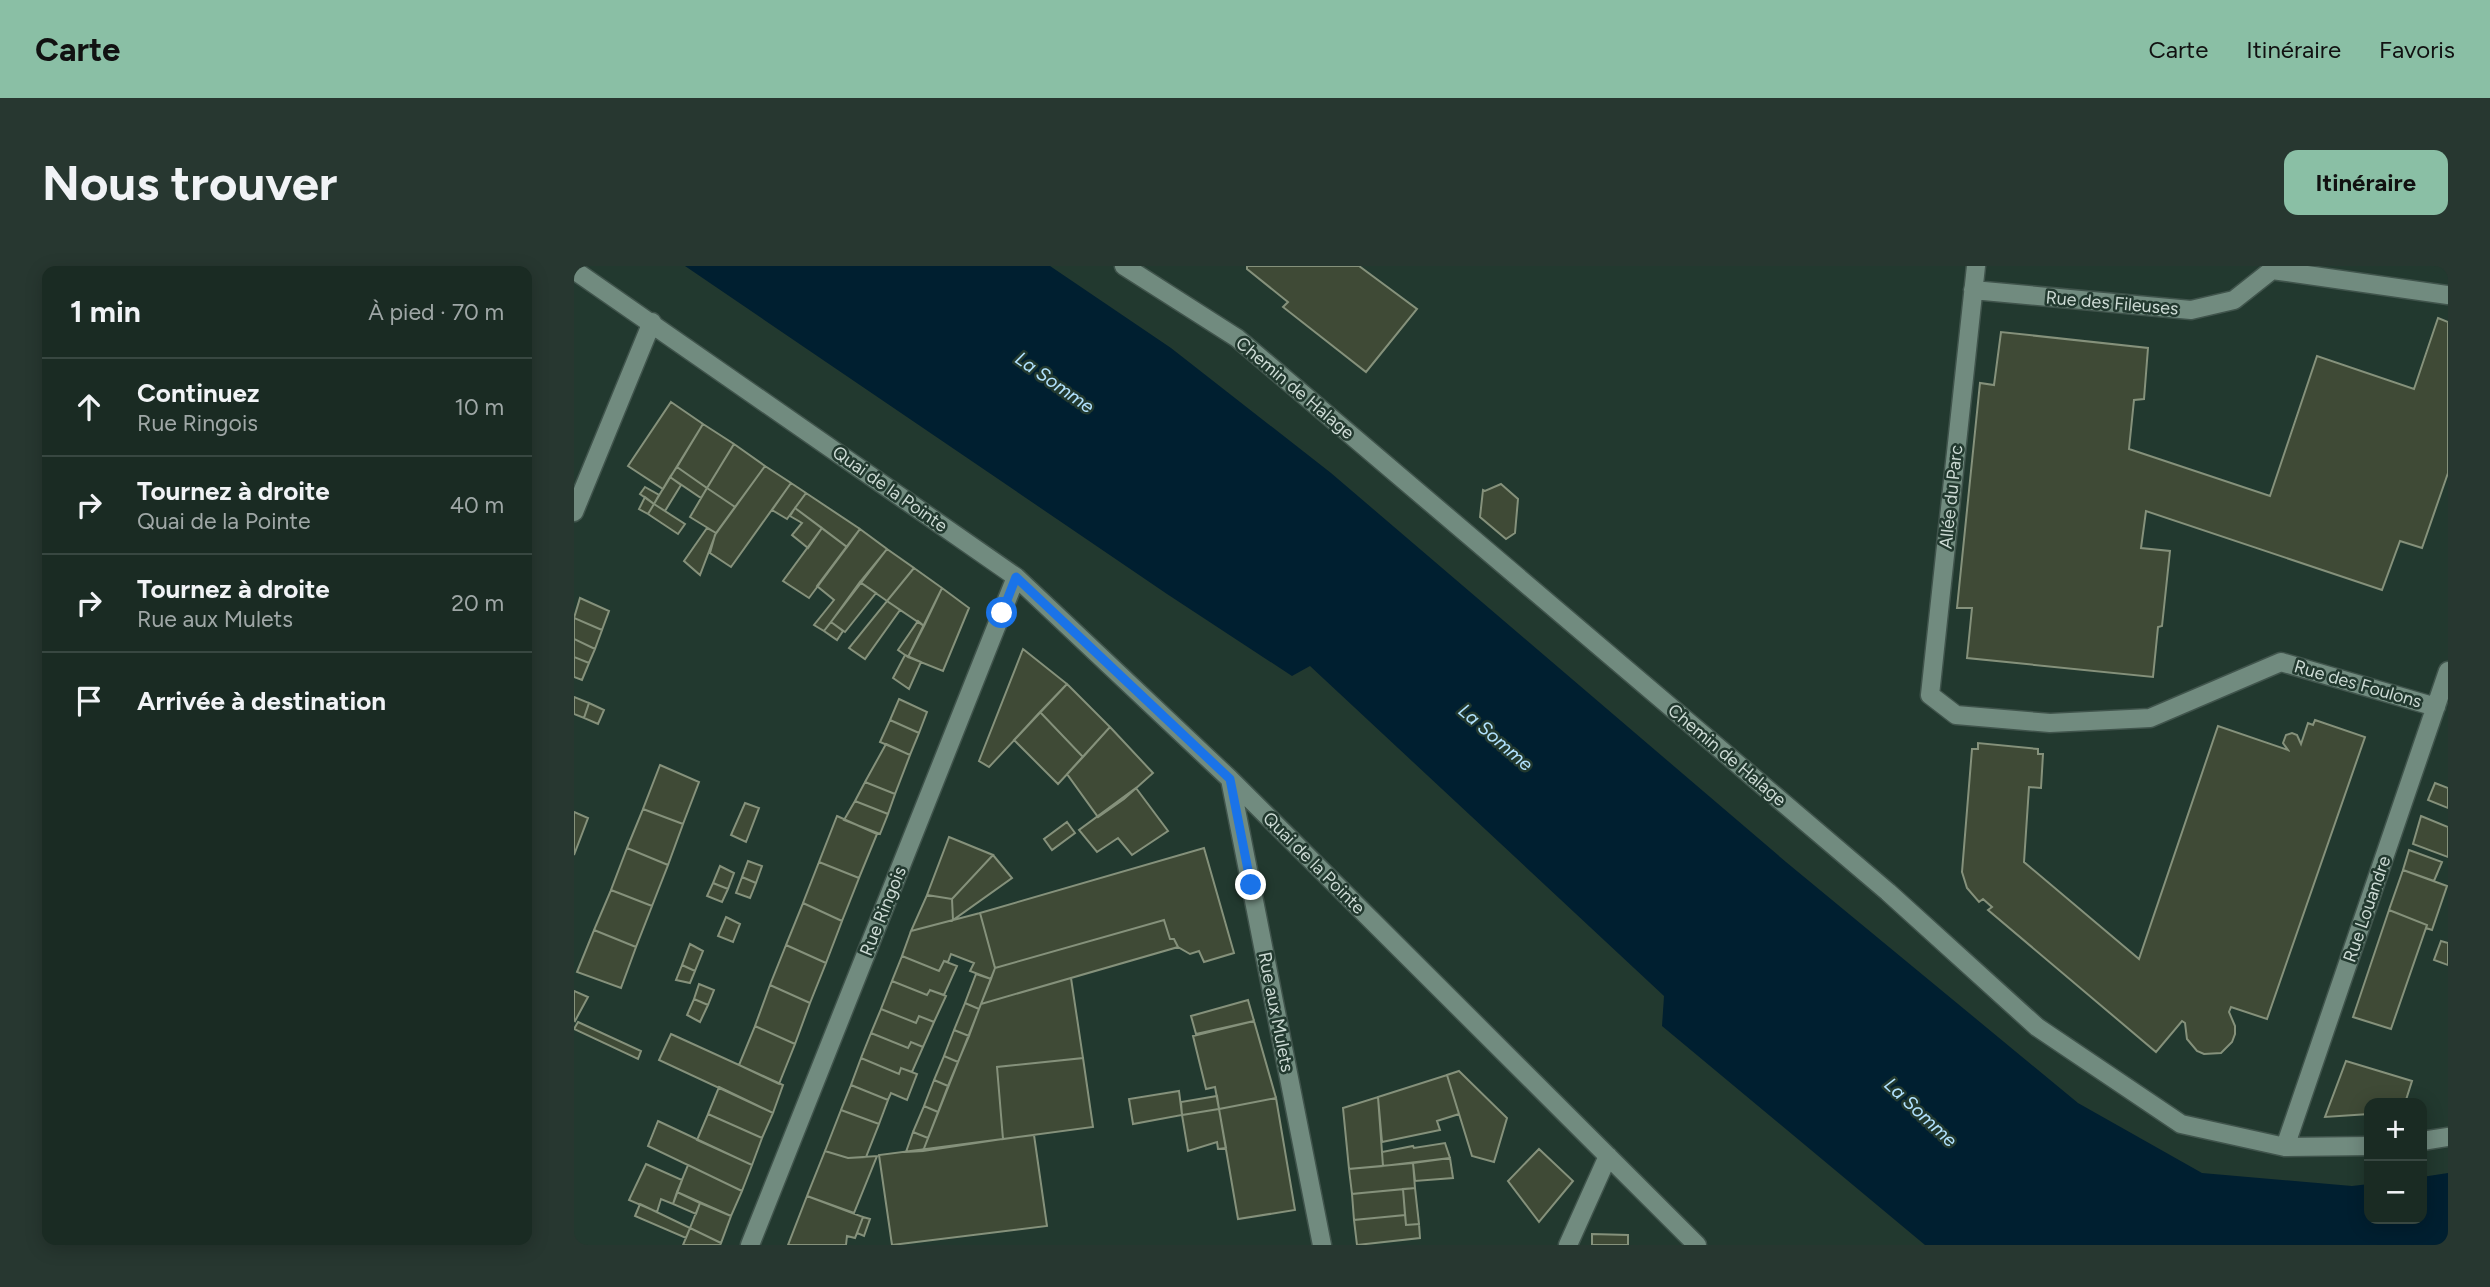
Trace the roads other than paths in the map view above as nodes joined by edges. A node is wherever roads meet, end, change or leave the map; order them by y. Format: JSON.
{"nodes":[{"id":1,"x":1124,"y":266,"type":"edge"},
{"id":2,"x":1976,"y":266,"type":"edge"},
{"id":3,"x":574,"y":270,"type":"edge"},
{"id":4,"x":1973,"y":290,"type":"junction"},
{"id":5,"x":2448,"y":295,"type":"edge"},
{"id":6,"x":652,"y":322,"type":"junction"},
{"id":7,"x":574,"y":512,"type":"edge"},
{"id":8,"x":1016,"y":577,"type":"junction"},
{"id":9,"x":2448,"y":671,"type":"edge"},
{"id":10,"x":2436,"y":706,"type":"junction"},
{"id":11,"x":1956,"y":715,"type":"joint"},
{"id":12,"x":1230,"y":779,"type":"junction"},
{"id":13,"x":2448,"y":1137,"type":"edge"},
{"id":14,"x":2427,"y":1140,"type":"edge"},
{"id":15,"x":2364,"y":1146,"type":"edge"},
{"id":16,"x":2285,"y":1147,"type":"junction"},
{"id":17,"x":1608,"y":1156,"type":"junction"},
{"id":18,"x":1692,"y":1243,"type":"edge"},
{"id":19,"x":750,"y":1245,"type":"edge"},
{"id":20,"x":1322,"y":1245,"type":"edge"},
{"id":21,"x":1568,"y":1245,"type":"edge"}],
"edges":[{"from":1,"to":16,"type":"street","name":"Chemin de Halage"},
{"from":2,"to":4,"type":"street","name":"Allée du Parc"},
{"from":3,"to":6,"type":"street","name":"Quai de la Pointe"},
{"from":4,"to":5,"type":"street","name":"Rue des Fileuses"},
{"from":4,"to":11,"type":"street","name":"Allée du Parc"},
{"from":6,"to":7,"type":"street"},
{"from":6,"to":8,"type":"street","name":"Quai de la Pointe"},
{"from":8,"to":12,"type":"street","name":"Quai de la Pointe"},
{"from":8,"to":19,"type":"street","name":"Rue Ringois"},
{"from":9,"to":10,"type":"street","name":"Rue Louandre"},
{"from":10,"to":11,"type":"street","name":"Rue des Foulons"},
{"from":10,"to":16,"type":"street","name":"Rue Louandre"},
{"from":12,"to":17,"type":"street","name":"Quai de la Pointe"},
{"from":12,"to":20,"type":"street","name":"Rue aux Mulets"},
{"from":13,"to":14,"type":"street"},
{"from":15,"to":16,"type":"street","name":"Chemin de Halage"},
{"from":17,"to":18,"type":"street","name":"Quai de la Pointe"},
{"from":17,"to":21,"type":"street"}]}
